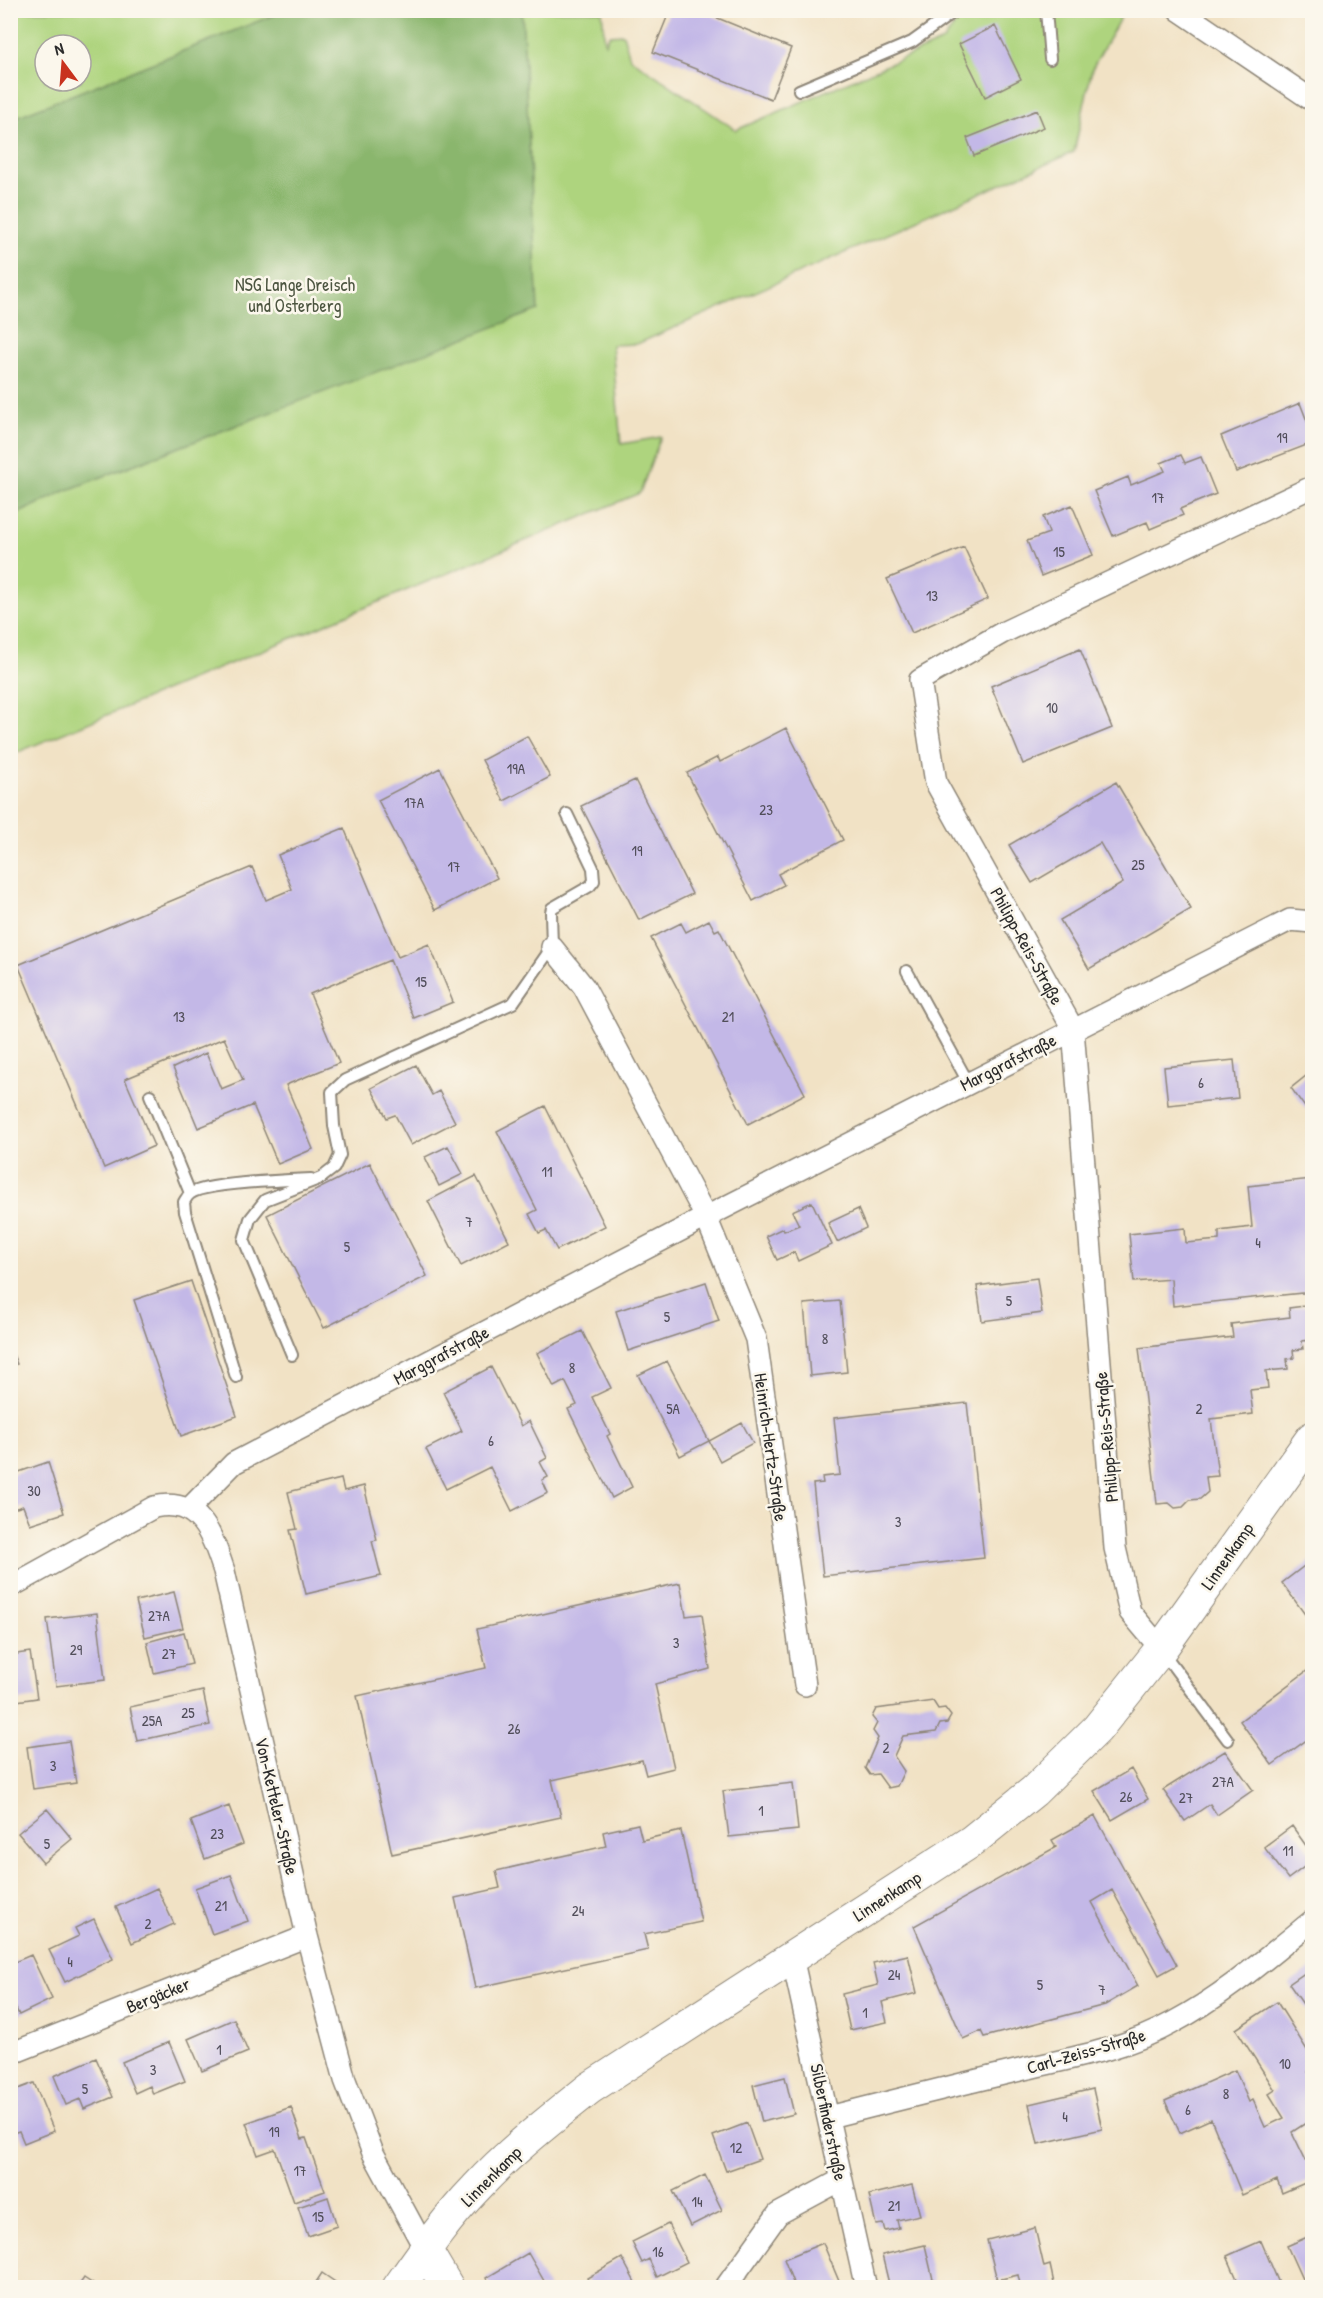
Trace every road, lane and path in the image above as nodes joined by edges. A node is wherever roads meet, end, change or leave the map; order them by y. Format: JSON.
{"nodes":[{"id":1,"x":952,"y":10,"type":"edge"},
{"id":2,"x":1046,"y":10,"type":"edge"},
{"id":3,"x":1179,"y":10,"type":"edge"},
{"id":4,"x":1050,"y":59,"type":"dead end"},
{"id":5,"x":799,"y":90,"type":"dead end"},
{"id":6,"x":1312,"y":100,"type":"edge"},
{"id":7,"x":1312,"y":487,"type":"edge"},
{"id":8,"x":567,"y":814,"type":"dead end"},
{"id":9,"x":1312,"y":922,"type":"edge"},
{"id":10,"x":552,"y":947,"type":"junction"},
{"id":11,"x":908,"y":971,"type":"dead end"},
{"id":12,"x":1073,"y":1029,"type":"junction"},
{"id":13,"x":968,"y":1082,"type":"junction"},
{"id":14,"x":150,"y":1095,"type":"dead end"},
{"id":15,"x":321,"y":1178,"type":"junction"},
{"id":16,"x":190,"y":1194,"type":"junction"},
{"id":17,"x":706,"y":1217,"type":"junction"},
{"id":18,"x":292,"y":1355,"type":"dead end"},
{"id":19,"x":236,"y":1377,"type":"dead end"},
{"id":20,"x":1312,"y":1438,"type":"edge"},
{"id":21,"x":188,"y":1510,"type":"junction"},
{"id":22,"x":10,"y":1587,"type":"edge"},
{"id":23,"x":1161,"y":1649,"type":"junction"},
{"id":24,"x":805,"y":1685,"type":"dead end"},
{"id":25,"x":1228,"y":1740,"type":"dead end"},
{"id":26,"x":1312,"y":1921,"type":"edge"},
{"id":27,"x":307,"y":1936,"type":"junction"},
{"id":28,"x":792,"y":1957,"type":"junction"},
{"id":29,"x":10,"y":2054,"type":"edge"},
{"id":30,"x":829,"y":2117,"type":"junction"},
{"id":31,"x":841,"y":2180,"type":"junction"},
{"id":32,"x":425,"y":2249,"type":"junction"},
{"id":33,"x":398,"y":2288,"type":"edge"},
{"id":34,"x":448,"y":2288,"type":"edge"},
{"id":35,"x":725,"y":2288,"type":"edge"},
{"id":36,"x":866,"y":2288,"type":"edge"}],
"edges":[{"from":1,"to":5,"type":"lane"},
{"from":2,"to":4,"type":"lane"},
{"from":3,"to":6,"type":"street"},
{"from":7,"to":12,"type":"street","name":"Philipp-Reis-Straße"},
{"from":8,"to":10,"type":"lane"},
{"from":9,"to":12,"type":"street","name":"Marggrafstraße"},
{"from":10,"to":15,"type":"lane"},
{"from":10,"to":17,"type":"street"},
{"from":11,"to":13,"type":"lane"},
{"from":12,"to":13,"type":"street","name":"Marggrafstraße"},
{"from":12,"to":23,"type":"street","name":"Philipp-Reis-Straße"},
{"from":13,"to":17,"type":"street","name":"Marggrafstraße"},
{"from":14,"to":16,"type":"lane"},
{"from":15,"to":16,"type":"lane"},
{"from":15,"to":18,"type":"lane"},
{"from":16,"to":19,"type":"lane"},
{"from":17,"to":21,"type":"street","name":"Marggrafstraße"},
{"from":17,"to":24,"type":"street","name":"Heinrich-Hertz-Straße"},
{"from":20,"to":23,"type":"main road","name":"Linnenkamp"},
{"from":21,"to":22,"type":"street"},
{"from":21,"to":27,"type":"street","name":"Von-Ketteler-Straße"},
{"from":23,"to":25,"type":"lane"},
{"from":23,"to":28,"type":"main road","name":"Linnenkamp"},
{"from":26,"to":30,"type":"street","name":"Carl-Zeiss-Straße"},
{"from":27,"to":29,"type":"street","name":"Bergäcker"},
{"from":27,"to":32,"type":"street","name":"Von-Ketteler-Straße"},
{"from":28,"to":30,"type":"street","name":"Silberfinderstraße"},
{"from":28,"to":32,"type":"main road","name":"Linnenkamp"},
{"from":30,"to":31,"type":"street","name":"Silberfinderstraße"},
{"from":31,"to":35,"type":"street"},
{"from":31,"to":36,"type":"street","name":"Silberfinderstraße"},
{"from":32,"to":33,"type":"main road","name":"Linnenkamp"},
{"from":32,"to":34,"type":"main road","name":"Von-Ketteler-Straße"}]}
